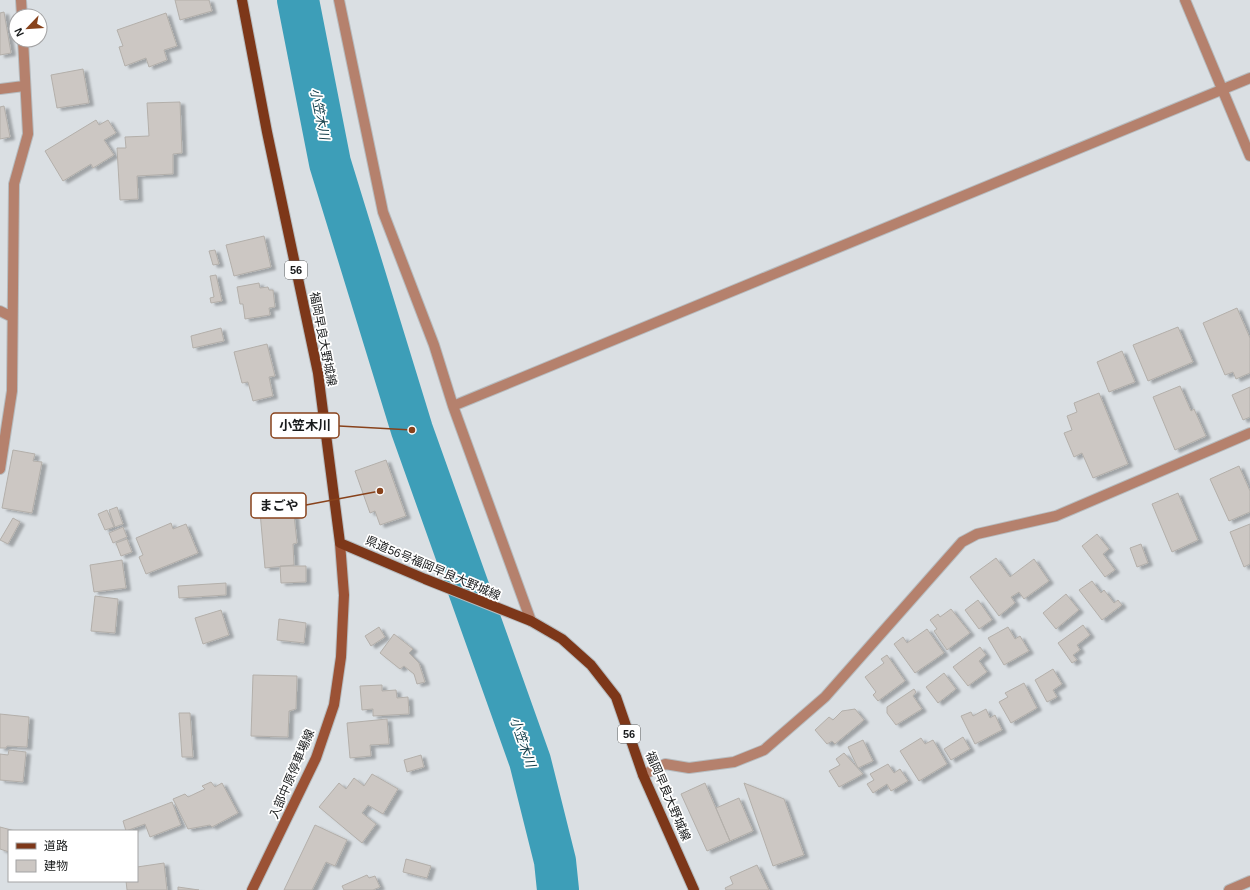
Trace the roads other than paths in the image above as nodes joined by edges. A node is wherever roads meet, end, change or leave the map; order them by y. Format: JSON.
{"nodes":[{"id":1,"x":242,"y":0,"type":"edge"},
{"id":2,"x":339,"y":0,"type":"edge"},
{"id":3,"x":1185,"y":0,"type":"edge"},
{"id":4,"x":23,"y":48,"type":"edge"},
{"id":5,"x":1250,"y":78,"type":"edge"},
{"id":6,"x":24,"y":86,"type":"junction"},
{"id":7,"x":0,"y":89,"type":"edge"},
{"id":8,"x":1222,"y":90,"type":"junction"},
{"id":9,"x":1250,"y":156,"type":"edge"},
{"id":10,"x":0,"y":311,"type":"edge"},
{"id":11,"x":12,"y":317,"type":"junction"},
{"id":12,"x":453,"y":406,"type":"junction"},
{"id":13,"x":1250,"y":433,"type":"edge"},
{"id":14,"x":0,"y":469,"type":"edge"},
{"id":15,"x":340,"y":543,"type":"junction"},
{"id":16,"x":517,"y":616,"type":"joint"},
{"id":17,"x":531,"y":621,"type":"junction"},
{"id":18,"x":643,"y":774,"type":"junction"},
{"id":19,"x":1250,"y":881,"type":"edge"},
{"id":20,"x":252,"y":890,"type":"edge"},
{"id":21,"x":694,"y":890,"type":"edge"},
{"id":22,"x":1229,"y":890,"type":"edge"}],
"edges":[{"from":1,"to":15,"type":"main road","name":"福岡早良大野城線","number":"56"},
{"from":2,"to":12,"type":"street"},
{"from":3,"to":8,"type":"street"},
{"from":4,"to":6,"type":"street"},
{"from":5,"to":8,"type":"street"},
{"from":6,"to":7,"type":"street"},
{"from":6,"to":11,"type":"street"},
{"from":8,"to":9,"type":"street"},
{"from":8,"to":12,"type":"street"},
{"from":10,"to":11,"type":"street"},
{"from":11,"to":14,"type":"street"},
{"from":12,"to":17,"type":"street"},
{"from":13,"to":18,"type":"street"},
{"from":15,"to":16,"type":"main road","name":"県道56号福岡早良大野城線","number":"56"},
{"from":15,"to":20,"type":"main road","name":"入部中原停車場線"},
{"from":16,"to":17,"type":"main road","name":"福岡早良大野城線","number":"56"},
{"from":17,"to":18,"type":"main road","name":"福岡早良大野城線","number":"56"},
{"from":18,"to":21,"type":"main road","name":"福岡早良大野城線","number":"56"},
{"from":19,"to":22,"type":"street"}]}
